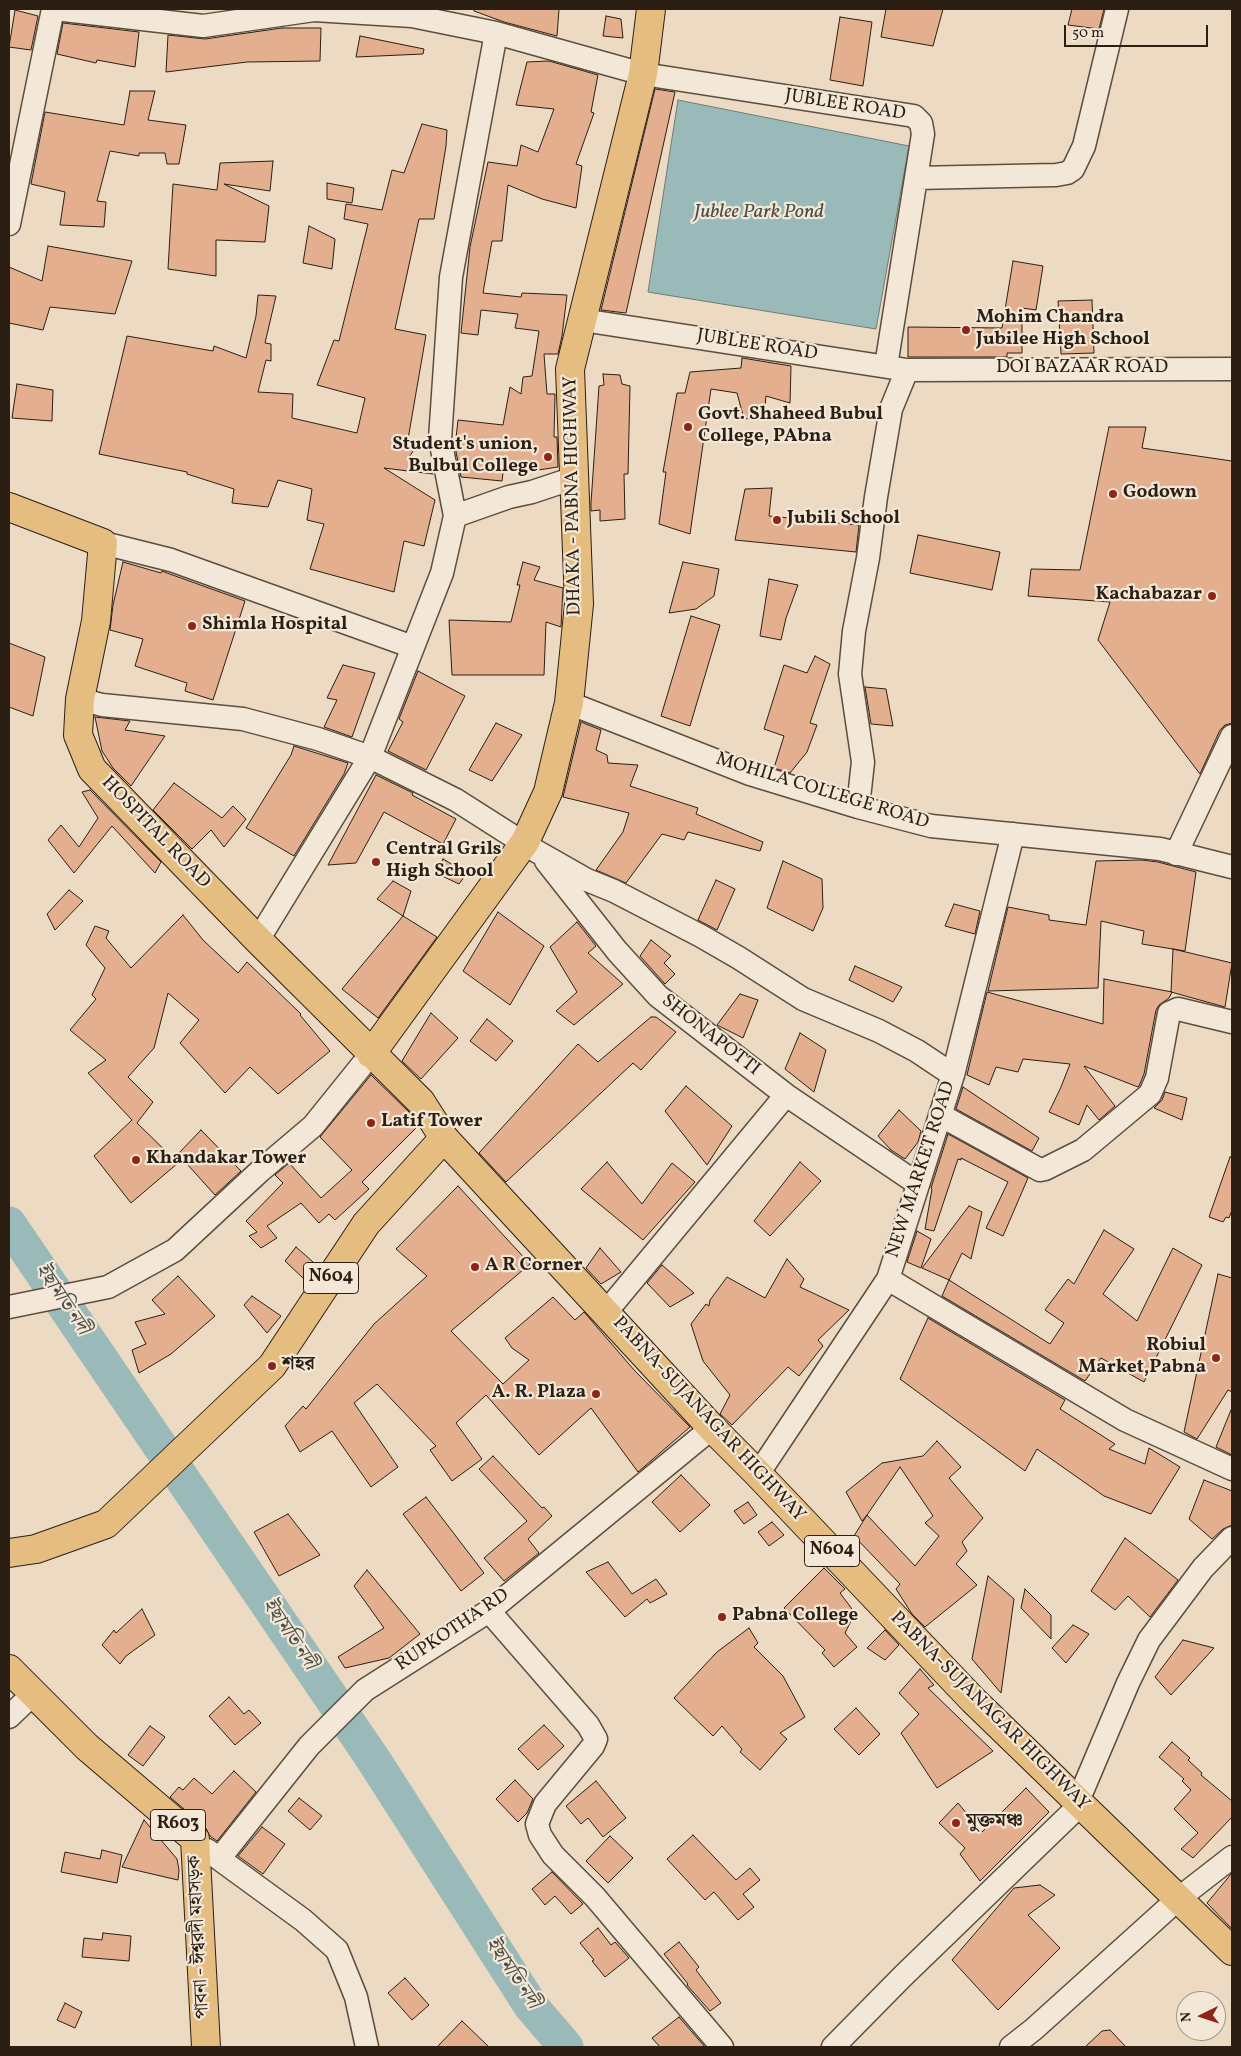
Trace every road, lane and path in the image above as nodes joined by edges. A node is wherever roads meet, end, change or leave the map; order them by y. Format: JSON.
{"nodes":[{"id":1,"x":54,"y":9,"type":"edge"},
{"id":2,"x":651,"y":9,"type":"edge"},
{"id":3,"x":1117,"y":9,"type":"edge"},
{"id":4,"x":496,"y":33,"type":"junction"},
{"id":5,"x":643,"y":74,"type":"junction"},
{"id":6,"x":916,"y":178,"type":"junction"},
{"id":7,"x":9,"y":224,"type":"edge"},
{"id":8,"x":582,"y":320,"type":"junction"},
{"id":9,"x":896,"y":368,"type":"junction"},
{"id":10,"x":932,"y":369,"type":"joint"},
{"id":11,"x":1232,"y":369,"type":"edge"},
{"id":12,"x":574,"y":478,"type":"junction"},
{"id":13,"x":9,"y":507,"type":"edge"},
{"id":14,"x":455,"y":516,"type":"junction"},
{"id":15,"x":103,"y":543,"type":"junction"},
{"id":16,"x":413,"y":647,"type":"junction"},
{"id":17,"x":80,"y":699,"type":"junction"},
{"id":18,"x":569,"y":703,"type":"junction"},
{"id":19,"x":1232,"y":736,"type":"edge"},
{"id":20,"x":370,"y":757,"type":"junction"},
{"id":21,"x":858,"y":807,"type":"junction"},
{"id":22,"x":1013,"y":834,"type":"junction"},
{"id":23,"x":531,"y":846,"type":"junction"},
{"id":24,"x":1176,"y":854,"type":"junction"},
{"id":25,"x":1232,"y":867,"type":"edge"},
{"id":26,"x":258,"y":940,"type":"junction"},
{"id":27,"x":1232,"y":1022,"type":"edge"},
{"id":28,"x":371,"y":1054,"type":"junction"},
{"id":29,"x":952,"y":1075,"type":"junction"},
{"id":30,"x":786,"y":1094,"type":"junction"},
{"id":31,"x":940,"y":1115,"type":"junction"},
{"id":32,"x":444,"y":1138,"type":"junction"},
{"id":33,"x":918,"y":1184,"type":"junction"},
{"id":34,"x":888,"y":1279,"type":"junction"},
{"id":35,"x":9,"y":1307,"type":"edge"},
{"id":36,"x":606,"y":1312,"type":"junction"},
{"id":37,"x":712,"y":1428,"type":"junction"},
{"id":38,"x":1232,"y":1469,"type":"edge"},
{"id":39,"x":758,"y":1474,"type":"junction"},
{"id":40,"x":1232,"y":1538,"type":"edge"},
{"id":41,"x":9,"y":1553,"type":"edge"},
{"id":42,"x":489,"y":1611,"type":"junction"},
{"id":43,"x":9,"y":1669,"type":"edge"},
{"id":44,"x":33,"y":1694,"type":"junction"},
{"id":45,"x":9,"y":1717,"type":"edge"},
{"id":46,"x":1080,"y":1803,"type":"junction"},
{"id":47,"x":195,"y":1840,"type":"junction"},
{"id":48,"x":1232,"y":1857,"type":"edge"},
{"id":49,"x":219,"y":1859,"type":"junction"},
{"id":50,"x":1178,"y":1899,"type":"junction"},
{"id":51,"x":1232,"y":1951,"type":"edge"},
{"id":52,"x":206,"y":2047,"type":"edge"},
{"id":53,"x":368,"y":2047,"type":"edge"},
{"id":54,"x":722,"y":2047,"type":"edge"},
{"id":55,"x":833,"y":2047,"type":"edge"},
{"id":56,"x":1011,"y":2047,"type":"edge"}],
"edges":[{"from":1,"to":4,"type":"street"},
{"from":1,"to":7,"type":"street"},
{"from":2,"to":5,"type":"main road","name":"DHAKA - PABNA HIGHWAY"},
{"from":3,"to":6,"type":"street"},
{"from":4,"to":5,"type":"street"},
{"from":4,"to":14,"type":"street"},
{"from":5,"to":6,"type":"street","name":"JUBLEE ROAD"},
{"from":5,"to":8,"type":"main road","name":"DHAKA - PABNA HIGHWAY"},
{"from":6,"to":9,"type":"street","name":"JUBLEE ROAD"},
{"from":8,"to":9,"type":"street","name":"JUBLEE ROAD"},
{"from":8,"to":12,"type":"main road","name":"DHAKA - PABNA HIGHWAY"},
{"from":9,"to":10,"type":"street","name":"JUBLEE ROAD"},
{"from":9,"to":21,"type":"street","name":"JUBLEE ROAD"},
{"from":10,"to":11,"type":"street","name":"DOI BAZAAR ROAD"},
{"from":12,"to":14,"type":"street"},
{"from":12,"to":18,"type":"main road","name":"DHAKA - PABNA HIGHWAY"},
{"from":13,"to":15,"type":"main road"},
{"from":14,"to":16,"type":"street"},
{"from":15,"to":16,"type":"street"},
{"from":15,"to":17,"type":"main road","name":"HOSPITAL ROAD"},
{"from":16,"to":20,"type":"street"},
{"from":17,"to":20,"type":"street"},
{"from":17,"to":26,"type":"main road","name":"HOSPITAL ROAD"},
{"from":18,"to":21,"type":"street","name":"MOHILA COLLEGE ROAD"},
{"from":18,"to":23,"type":"main road","name":"DHAKA - PABNA HIGHWAY"},
{"from":19,"to":24,"type":"street"},
{"from":20,"to":23,"type":"street"},
{"from":20,"to":26,"type":"street"},
{"from":21,"to":22,"type":"street","name":"MOHILA COLLEGE ROAD"},
{"from":22,"to":24,"type":"street","name":"MOHILA COLLEGE ROAD"},
{"from":22,"to":29,"type":"street","name":"NEW MARKET ROAD"},
{"from":23,"to":28,"type":"main road","name":"DHAKA - PABNA HIGHWAY"},
{"from":23,"to":29,"type":"street"},
{"from":23,"to":30,"type":"street","name":"SHONAPOTTI"},
{"from":24,"to":25,"type":"street","name":"MOHILA COLLEGE ROAD"},
{"from":26,"to":28,"type":"main road","name":"HOSPITAL ROAD"},
{"from":27,"to":31,"type":"street"},
{"from":28,"to":32,"type":"main road","name":"HOSPITAL ROAD"},
{"from":28,"to":35,"type":"street"},
{"from":29,"to":31,"type":"street","name":"NEW MARKET ROAD"},
{"from":30,"to":33,"type":"street","name":"SHONAPOTTI"},
{"from":30,"to":36,"type":"street"},
{"from":31,"to":33,"type":"street","name":"NEW MARKET ROAD"},
{"from":32,"to":36,"type":"main road","name":"PABNA-SUJANAGAR HIGHWAY","number":"N604"},
{"from":32,"to":41,"type":"main road","number":"N604"},
{"from":33,"to":34,"type":"street","name":"NEW MARKET ROAD"},
{"from":34,"to":38,"type":"street"},
{"from":34,"to":39,"type":"street","name":"NEW MARKET ROAD"},
{"from":36,"to":37,"type":"main road","name":"PABNA-SUJANAGAR HIGHWAY","number":"N604"},
{"from":37,"to":39,"type":"main road","name":"PABNA-SUJANAGAR HIGHWAY","number":"N604"},
{"from":37,"to":42,"type":"street","name":"RUPKOTHA RD"},
{"from":39,"to":46,"type":"main road","name":"PABNA-SUJANAGAR HIGHWAY","number":"N604"},
{"from":40,"to":46,"type":"street"},
{"from":42,"to":49,"type":"street","name":"RUPKOTHA RD"},
{"from":42,"to":54,"type":"street"},
{"from":43,"to":44,"type":"main road","name":"পাবনা - ঈশ্বরদী মহাসড়ক","number":"R603"},
{"from":44,"to":45,"type":"street"},
{"from":44,"to":47,"type":"main road","name":"পাবনা - ঈশ্বরদী মহাসড়ক","number":"R603"},
{"from":46,"to":50,"type":"main road","name":"PABNA-SUJANAGAR HIGHWAY","number":"N604"},
{"from":46,"to":55,"type":"street"},
{"from":47,"to":49,"type":"street"},
{"from":47,"to":52,"type":"main road","name":"পাবনা - ঈশ্বরদী মহাসড়ক","number":"R603"},
{"from":48,"to":50,"type":"street"},
{"from":49,"to":53,"type":"street"},
{"from":50,"to":51,"type":"main road","name":"PABNA-SUJANAGAR HIGHWAY","number":"N604"},
{"from":50,"to":56,"type":"street"}]}
